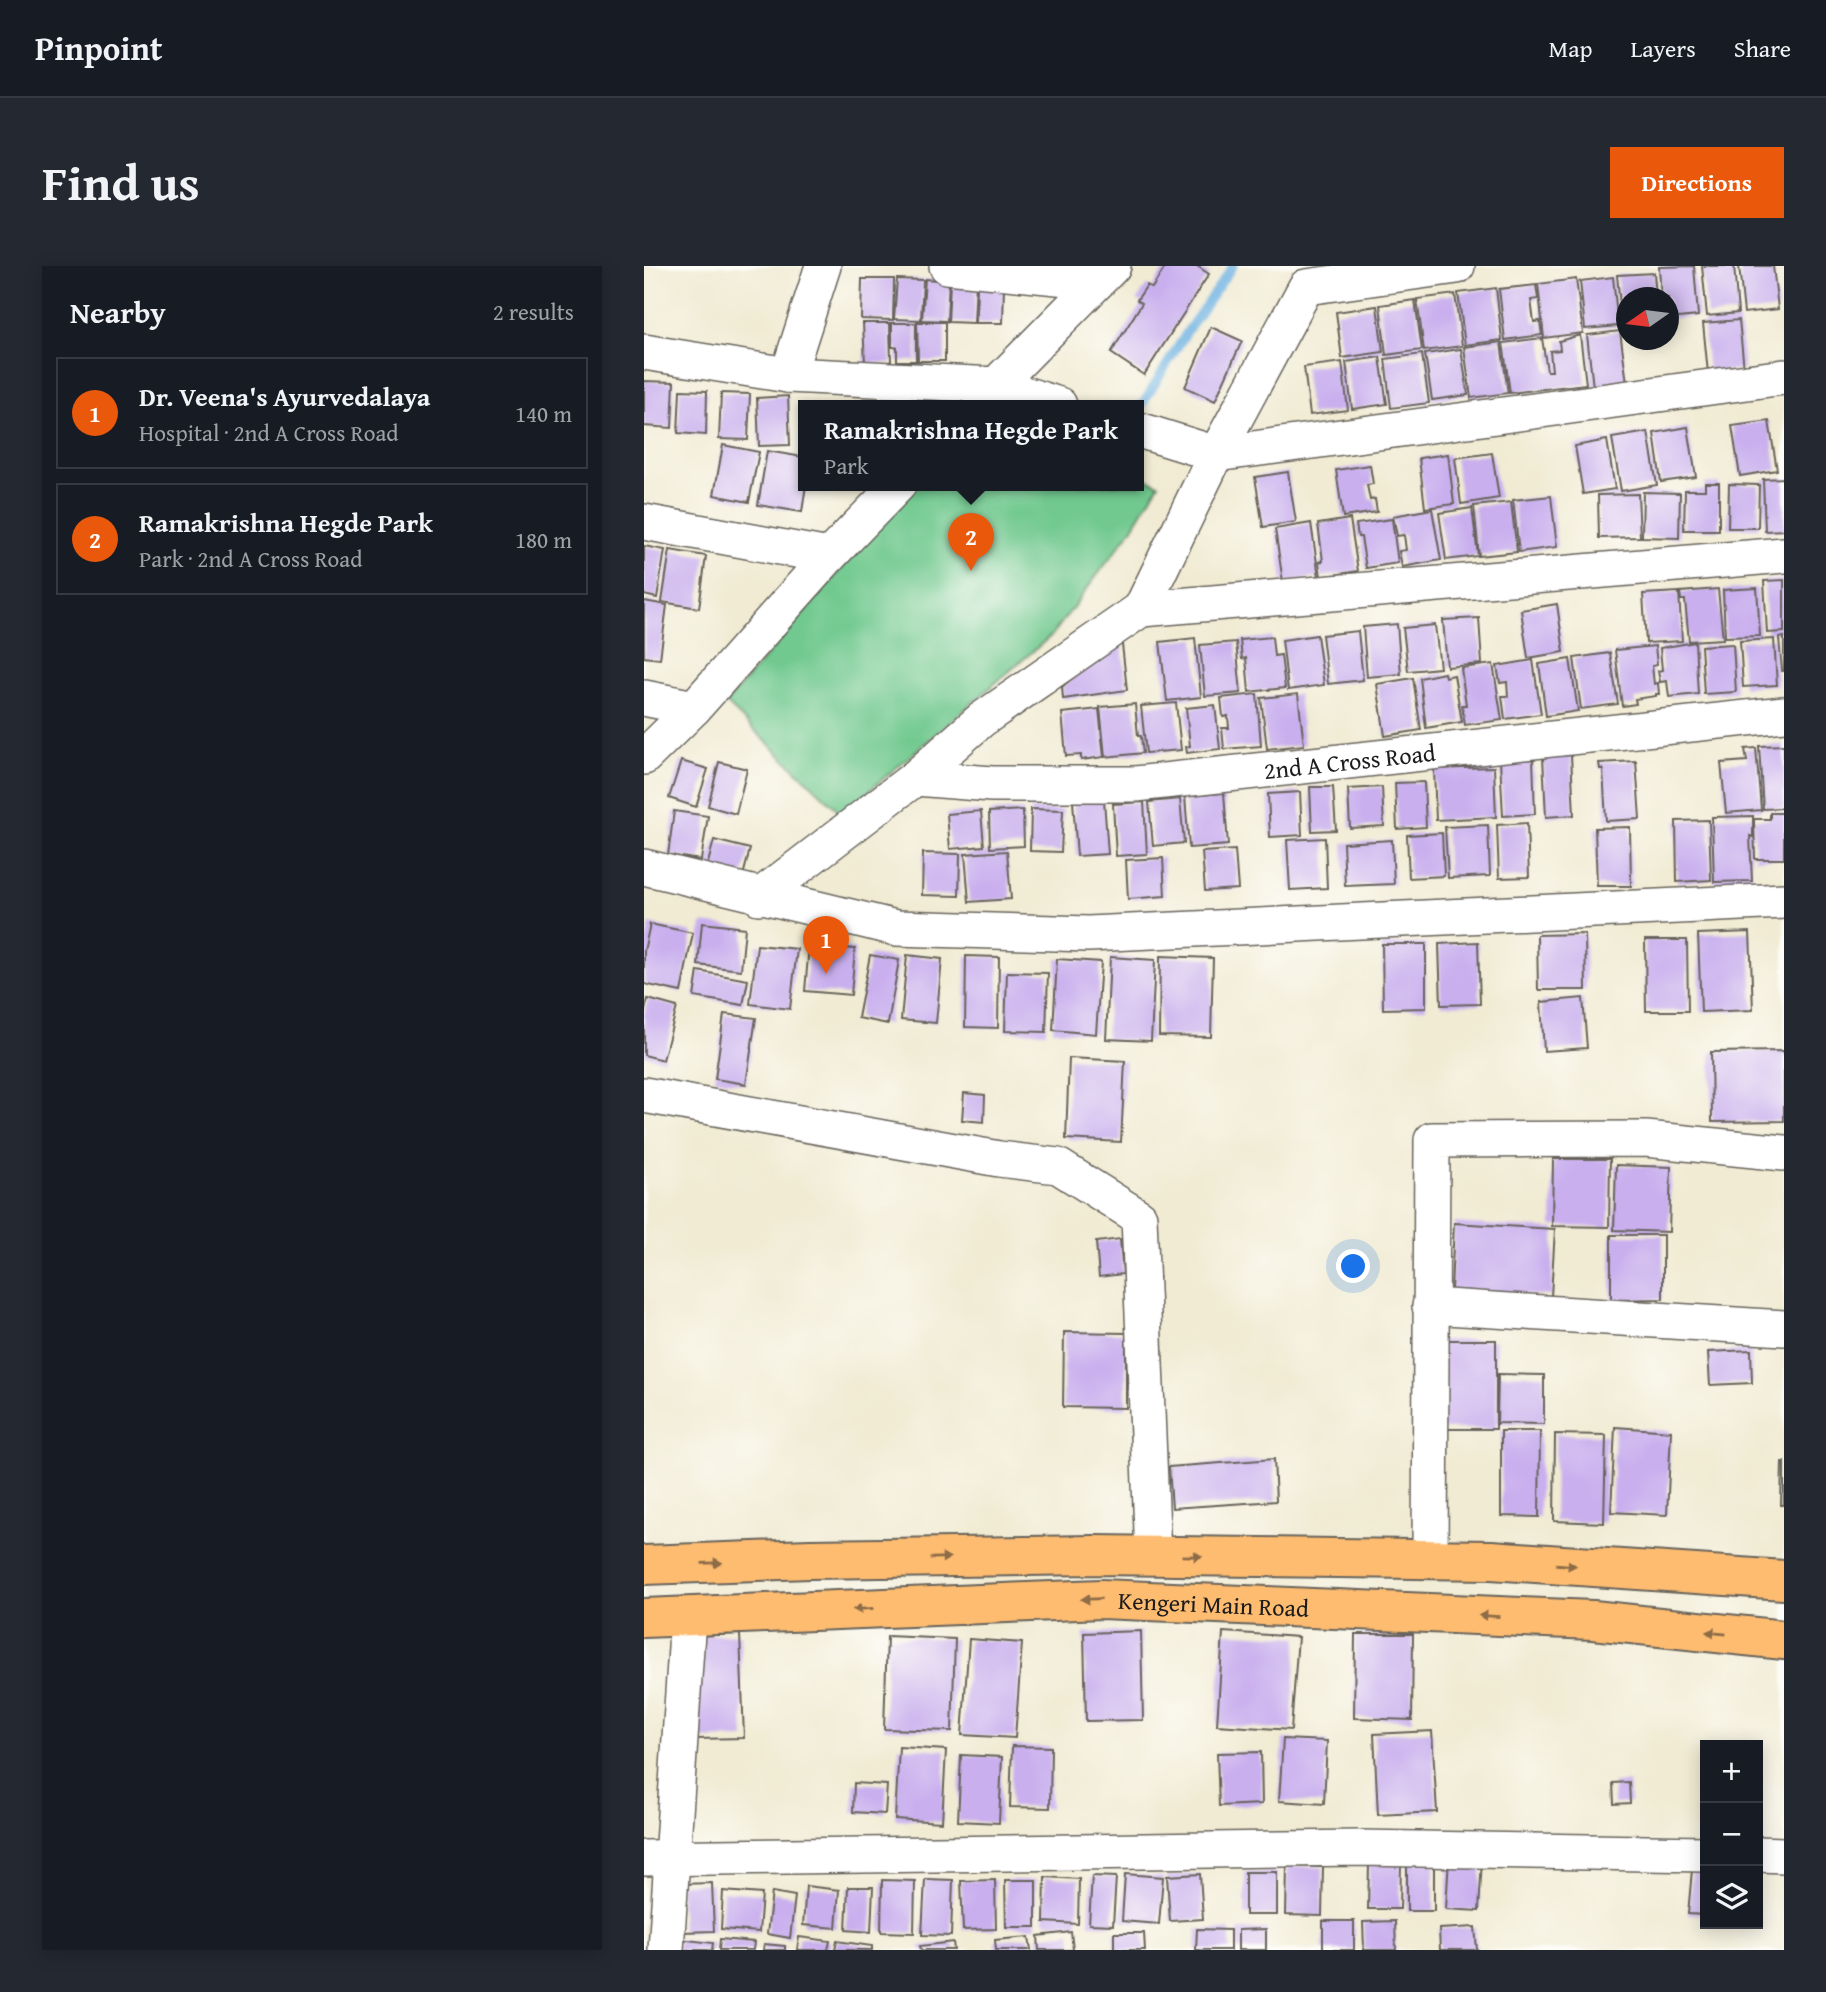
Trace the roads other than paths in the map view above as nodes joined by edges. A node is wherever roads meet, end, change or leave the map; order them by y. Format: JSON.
{"nodes":[{"id":1,"x":823,"y":266,"type":"edge"},
{"id":2,"x":947,"y":266,"type":"edge"},
{"id":3,"x":1457,"y":266,"type":"edge"},
{"id":4,"x":1106,"y":274,"type":"edge"},
{"id":5,"x":644,"y":352,"type":"edge"},
{"id":6,"x":788,"y":376,"type":"junction"},
{"id":7,"x":1784,"y":377,"type":"edge"},
{"id":8,"x":986,"y":395,"type":"edge"},
{"id":9,"x":1022,"y":400,"type":"edge"},
{"id":10,"x":1144,"y":432,"type":"edge"},
{"id":11,"x":1216,"y":454,"type":"junction"},
{"id":12,"x":892,"y":491,"type":"edge"},
{"id":13,"x":644,"y":522,"type":"edge"},
{"id":14,"x":1784,"y":555,"type":"edge"},
{"id":15,"x":829,"y":556,"type":"junction"},
{"id":16,"x":1141,"y":609,"type":"junction"},
{"id":17,"x":644,"y":698,"type":"edge"},
{"id":18,"x":694,"y":708,"type":"junction"},
{"id":19,"x":1784,"y":714,"type":"edge"},
{"id":20,"x":644,"y":757,"type":"edge"},
{"id":21,"x":915,"y":778,"type":"junction"},
{"id":22,"x":644,"y":867,"type":"edge"},
{"id":23,"x":759,"y":897,"type":"junction"},
{"id":24,"x":1784,"y":901,"type":"edge"},
{"id":25,"x":644,"y":1096,"type":"edge"},
{"id":26,"x":1784,"y":1153,"type":"edge"},
{"id":27,"x":1430,"y":1306,"type":"junction"},
{"id":28,"x":1784,"y":1328,"type":"edge"},
{"id":29,"x":1153,"y":1556,"type":"junction"},
{"id":30,"x":1430,"y":1560,"type":"junction"},
{"id":31,"x":644,"y":1565,"type":"edge"},
{"id":32,"x":1784,"y":1580,"type":"edge"},
{"id":33,"x":688,"y":1617,"type":"junction"},
{"id":34,"x":644,"y":1618,"type":"edge"},
{"id":35,"x":1784,"y":1640,"type":"edge"},
{"id":36,"x":1700,"y":1853,"type":"edge"},
{"id":37,"x":1763,"y":1854,"type":"edge"},
{"id":38,"x":1784,"y":1855,"type":"edge"},
{"id":39,"x":657,"y":1857,"type":"edge"},
{"id":40,"x":666,"y":1950,"type":"edge"}],
"edges":[{"from":1,"to":6,"type":"street"},
{"from":2,"to":4,"type":"street"},
{"from":3,"to":11,"type":"street"},
{"from":4,"to":8,"type":"street"},
{"from":5,"to":6,"type":"street"},
{"from":6,"to":8,"type":"street"},
{"from":7,"to":11,"type":"street"},
{"from":8,"to":9,"type":"street"},
{"from":10,"to":11,"type":"street"},
{"from":11,"to":16,"type":"street"},
{"from":12,"to":15,"type":"street"},
{"from":13,"to":15,"type":"street"},
{"from":14,"to":16,"type":"street"},
{"from":15,"to":18,"type":"street"},
{"from":16,"to":21,"type":"street"},
{"from":17,"to":18,"type":"street"},
{"from":18,"to":20,"type":"street"},
{"from":19,"to":21,"type":"street","name":"2nd A Cross Road"},
{"from":21,"to":23,"type":"street"},
{"from":22,"to":23,"type":"street"},
{"from":23,"to":24,"type":"street"},
{"from":25,"to":29,"type":"street"},
{"from":26,"to":27,"type":"street"},
{"from":27,"to":28,"type":"street"},
{"from":27,"to":30,"type":"street"},
{"from":29,"to":30,"type":"main road","name":"Kengeri Main Road","one_way":true},
{"from":31,"to":29,"type":"main road","name":"Kengeri Main Road","one_way":true},
{"from":30,"to":32,"type":"main road","name":"Kengeri Main Road","one_way":true},
{"from":33,"to":34,"type":"main road","name":"Kengeri Main Road"},
{"from":35,"to":33,"type":"main road","name":"Kengeri Main Road","one_way":true},
{"from":33,"to":39,"type":"street"},
{"from":36,"to":39,"type":"street"},
{"from":37,"to":38,"type":"street"},
{"from":39,"to":40,"type":"street"}]}
